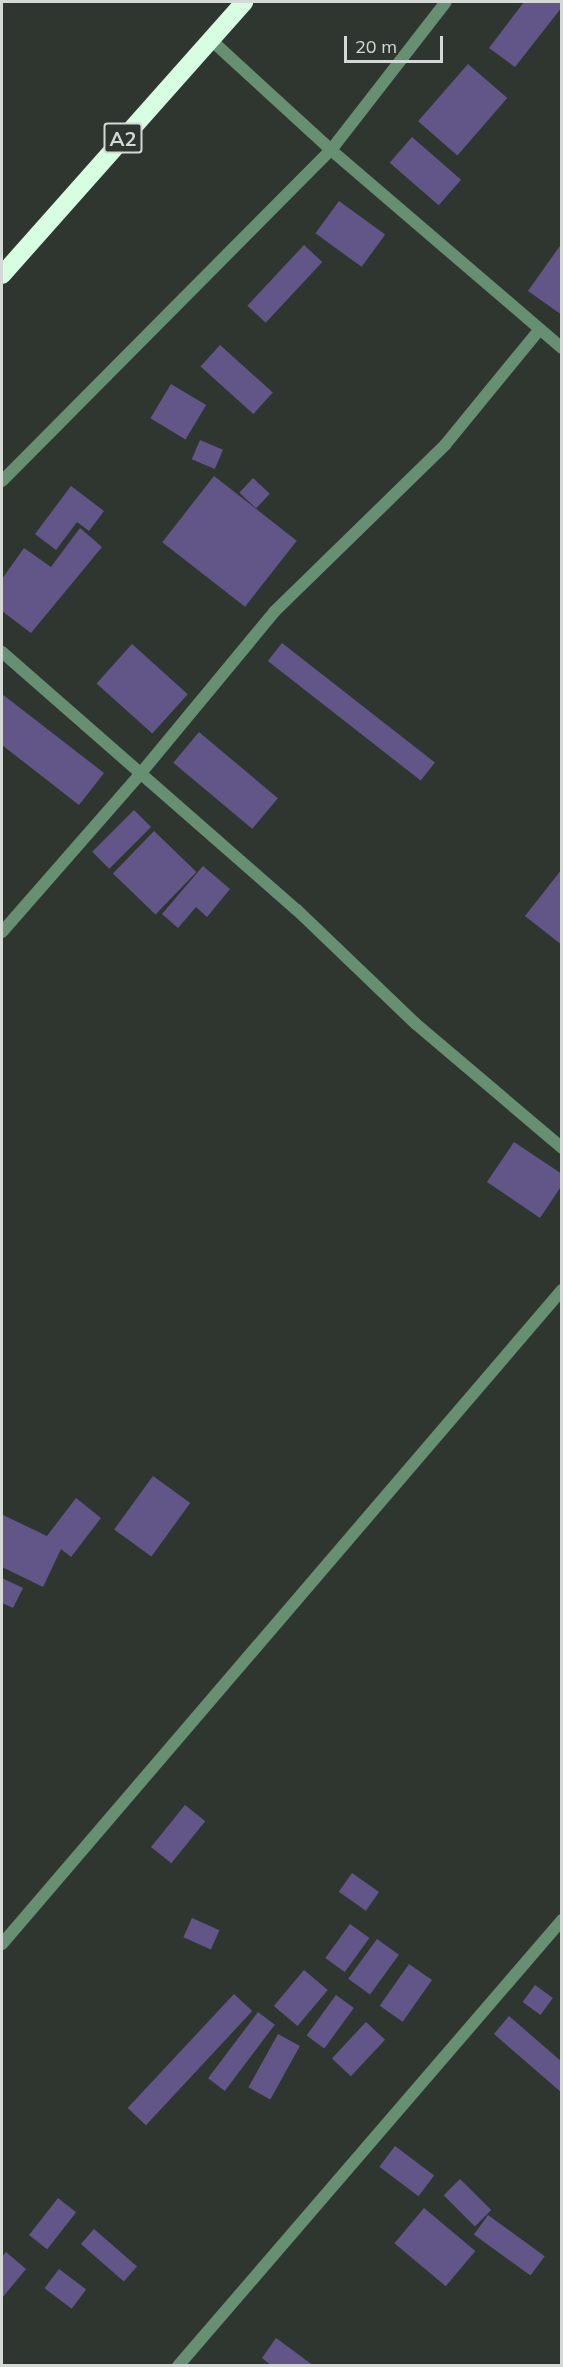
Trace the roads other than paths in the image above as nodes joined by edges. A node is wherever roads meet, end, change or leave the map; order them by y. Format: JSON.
{"nodes":[{"id":1,"x":244,"y":2,"type":"edge"},
{"id":2,"x":446,"y":2,"type":"edge"},
{"id":3,"x":210,"y":39,"type":"junction"},
{"id":4,"x":331,"y":150,"type":"junction"},
{"id":5,"x":2,"y":275,"type":"edge"},
{"id":6,"x":539,"y":330,"type":"junction"},
{"id":7,"x":561,"y":348,"type":"edge"},
{"id":8,"x":2,"y":481,"type":"edge"},
{"id":9,"x":2,"y":652,"type":"edge"},
{"id":10,"x":141,"y":773,"type":"junction"},
{"id":11,"x":2,"y":932,"type":"edge"},
{"id":12,"x":561,"y":1148,"type":"edge"},
{"id":13,"x":561,"y":1290,"type":"edge"},
{"id":14,"x":561,"y":1920,"type":"edge"},
{"id":15,"x":2,"y":1944,"type":"edge"},
{"id":16,"x":178,"y":2366,"type":"edge"}],
"edges":[{"from":1,"to":3,"type":"highway","number":"A2"},
{"from":2,"to":4,"type":"street"},
{"from":3,"to":4,"type":"street"},
{"from":3,"to":5,"type":"highway","number":"A2"},
{"from":4,"to":6,"type":"street"},
{"from":4,"to":8,"type":"street"},
{"from":6,"to":7,"type":"street"},
{"from":6,"to":10,"type":"street"},
{"from":9,"to":10,"type":"street"},
{"from":10,"to":11,"type":"street"},
{"from":10,"to":12,"type":"street"},
{"from":13,"to":15,"type":"street"},
{"from":14,"to":16,"type":"street"}]}
